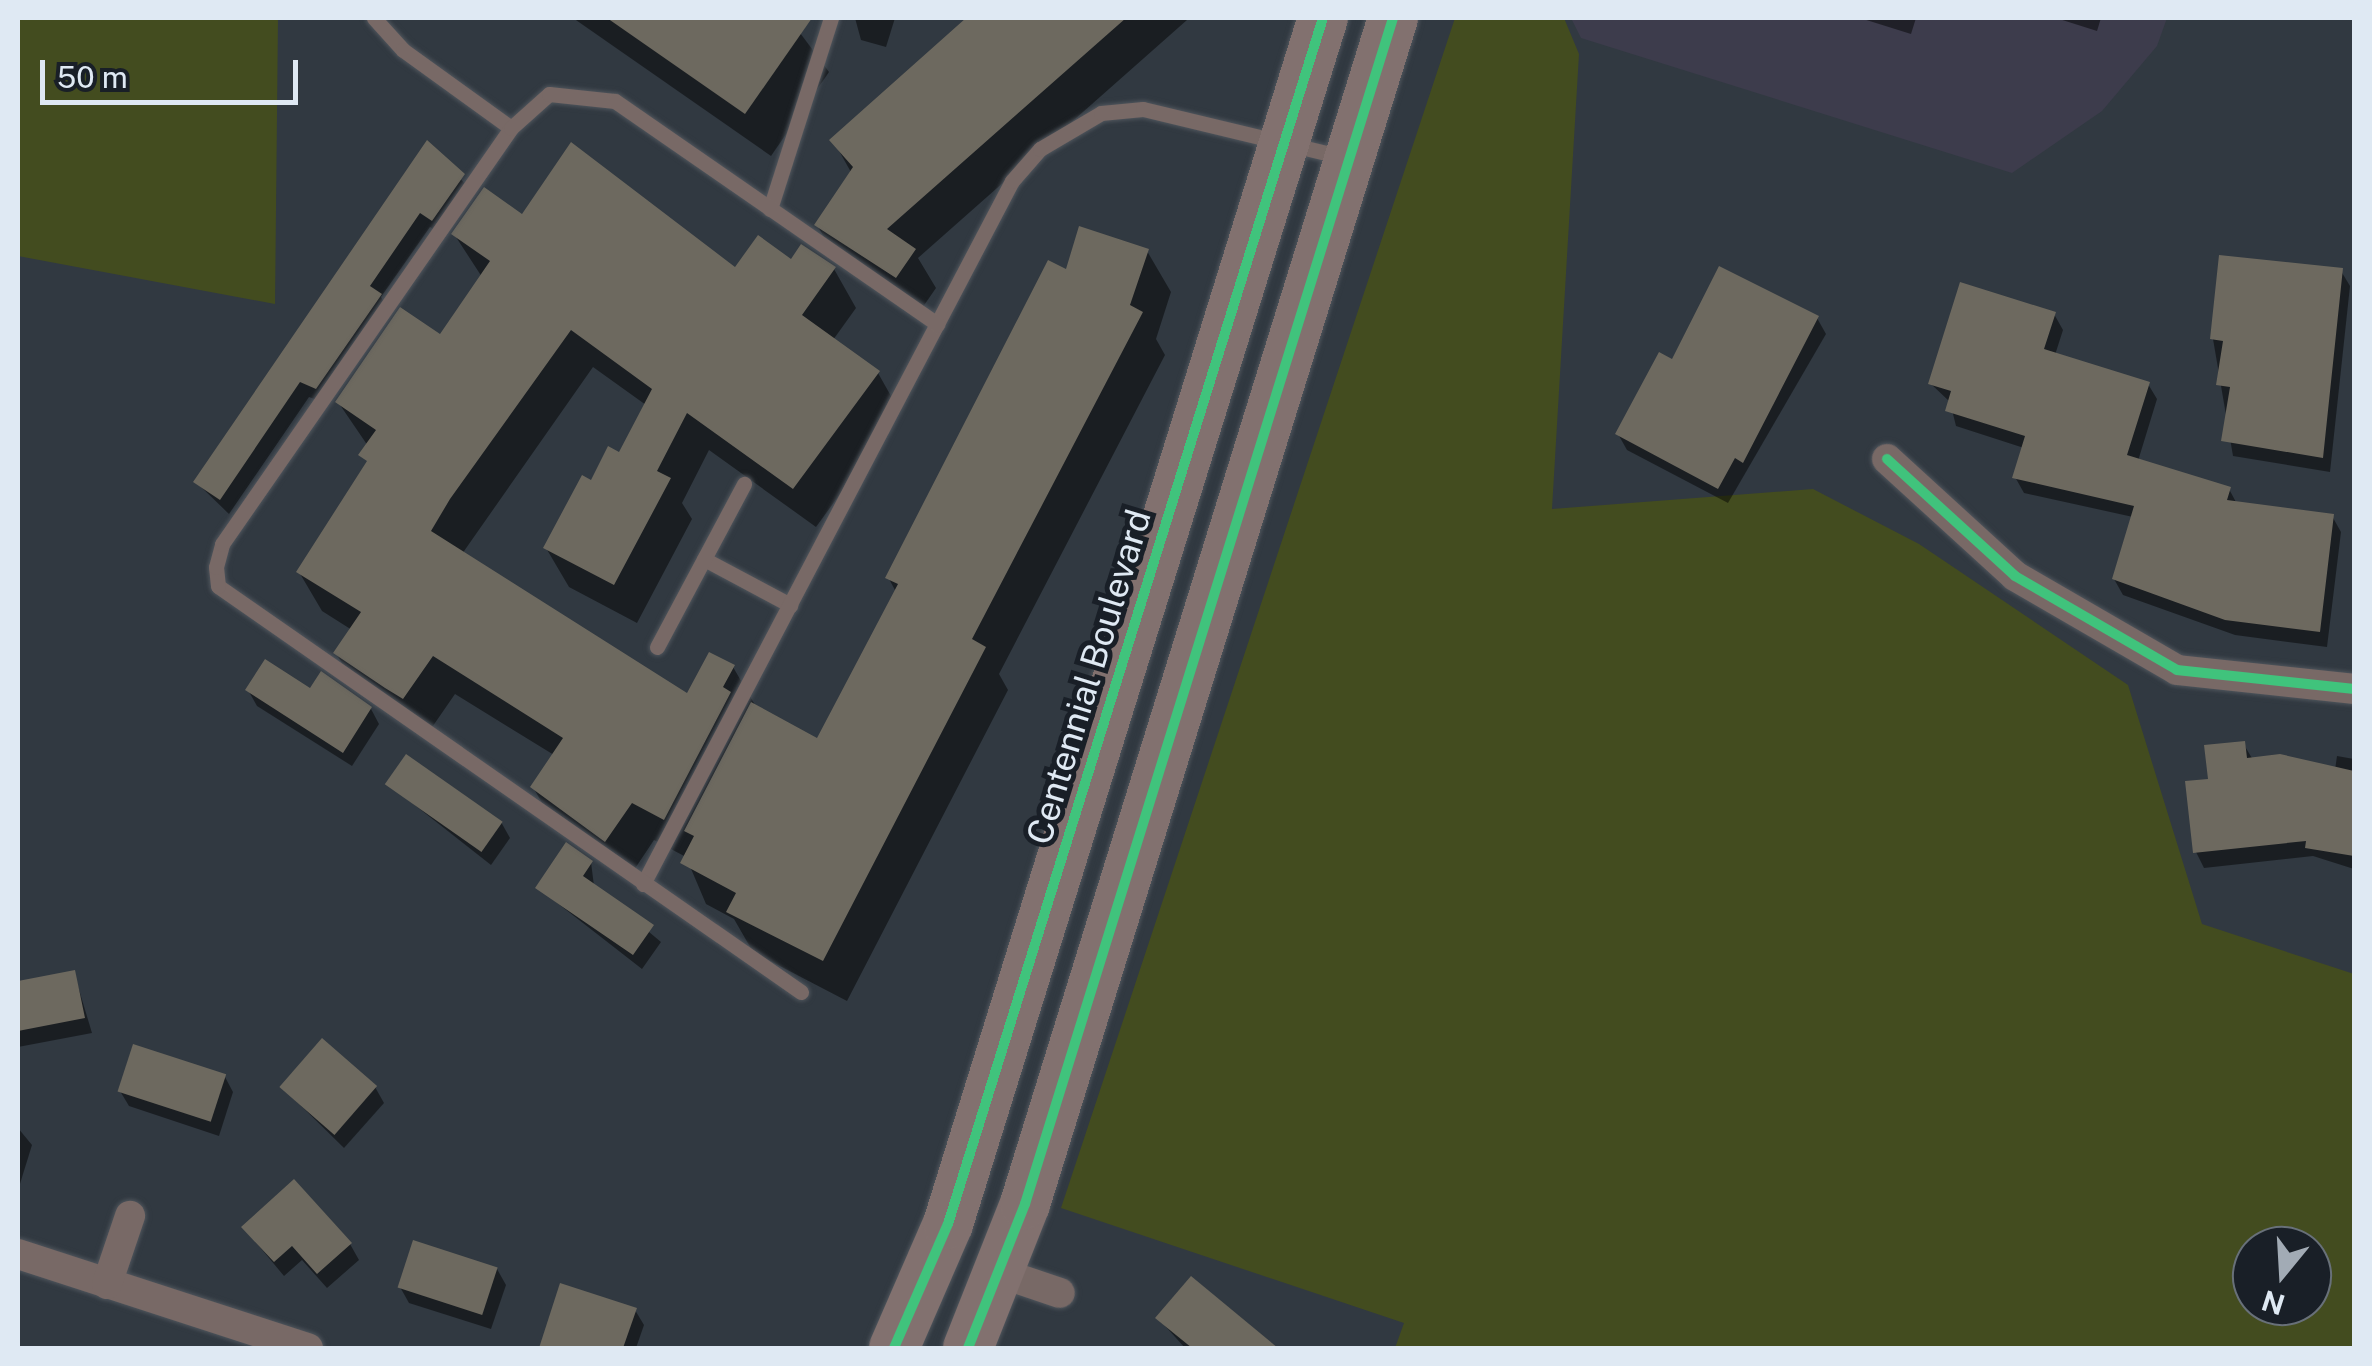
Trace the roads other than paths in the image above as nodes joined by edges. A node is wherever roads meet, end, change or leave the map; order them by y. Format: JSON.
{"nodes":[{"id":1,"x":374,"y":18,"type":"edge"},
{"id":2,"x":831,"y":18,"type":"edge"},
{"id":3,"x":1323,"y":18,"type":"edge"},
{"id":4,"x":1393,"y":18,"type":"edge"},
{"id":5,"x":511,"y":128,"type":"junction"},
{"id":6,"x":1284,"y":140,"type":"junction"},
{"id":7,"x":1348,"y":158,"type":"junction"},
{"id":8,"x":770,"y":208,"type":"junction"},
{"id":9,"x":937,"y":324,"type":"junction"},
{"id":10,"x":1887,"y":459,"type":"dead end"},
{"id":11,"x":744,"y":484,"type":"dead end"},
{"id":12,"x":704,"y":559,"type":"junction"},
{"id":13,"x":790,"y":604,"type":"junction"},
{"id":14,"x":657,"y":647,"type":"dead end"},
{"id":15,"x":2354,"y":689,"type":"edge"},
{"id":16,"x":643,"y":884,"type":"junction"},
{"id":17,"x":800,"y":992,"type":"dead end"},
{"id":18,"x":130,"y":1216,"type":"dead end"},
{"id":19,"x":18,"y":1254,"type":"edge"},
{"id":20,"x":1000,"y":1273,"type":"junction"},
{"id":21,"x":108,"y":1284,"type":"junction"},
{"id":22,"x":1060,"y":1293,"type":"dead end"},
{"id":23,"x":308,"y":1348,"type":"edge"},
{"id":24,"x":894,"y":1348,"type":"edge"},
{"id":25,"x":968,"y":1348,"type":"edge"}],
"edges":[{"from":1,"to":5,"type":"lane"},
{"from":2,"to":8,"type":"lane"},
{"from":3,"to":6,"type":"main road","name":"Centennial Boulevard"},
{"from":4,"to":7,"type":"main road"},
{"from":5,"to":8,"type":"lane"},
{"from":5,"to":16,"type":"lane"},
{"from":6,"to":7,"type":"lane"},
{"from":6,"to":9,"type":"lane"},
{"from":6,"to":24,"type":"main road","name":"Centennial Boulevard"},
{"from":7,"to":20,"type":"main road"},
{"from":8,"to":9,"type":"lane"},
{"from":9,"to":13,"type":"lane"},
{"from":10,"to":15,"type":"street"},
{"from":11,"to":12,"type":"lane"},
{"from":12,"to":13,"type":"lane"},
{"from":12,"to":14,"type":"lane"},
{"from":13,"to":16,"type":"lane"},
{"from":16,"to":17,"type":"lane"},
{"from":18,"to":21,"type":"street"},
{"from":19,"to":21,"type":"street"},
{"from":20,"to":22,"type":"street"},
{"from":20,"to":25,"type":"main road"},
{"from":21,"to":23,"type":"street"}]}
